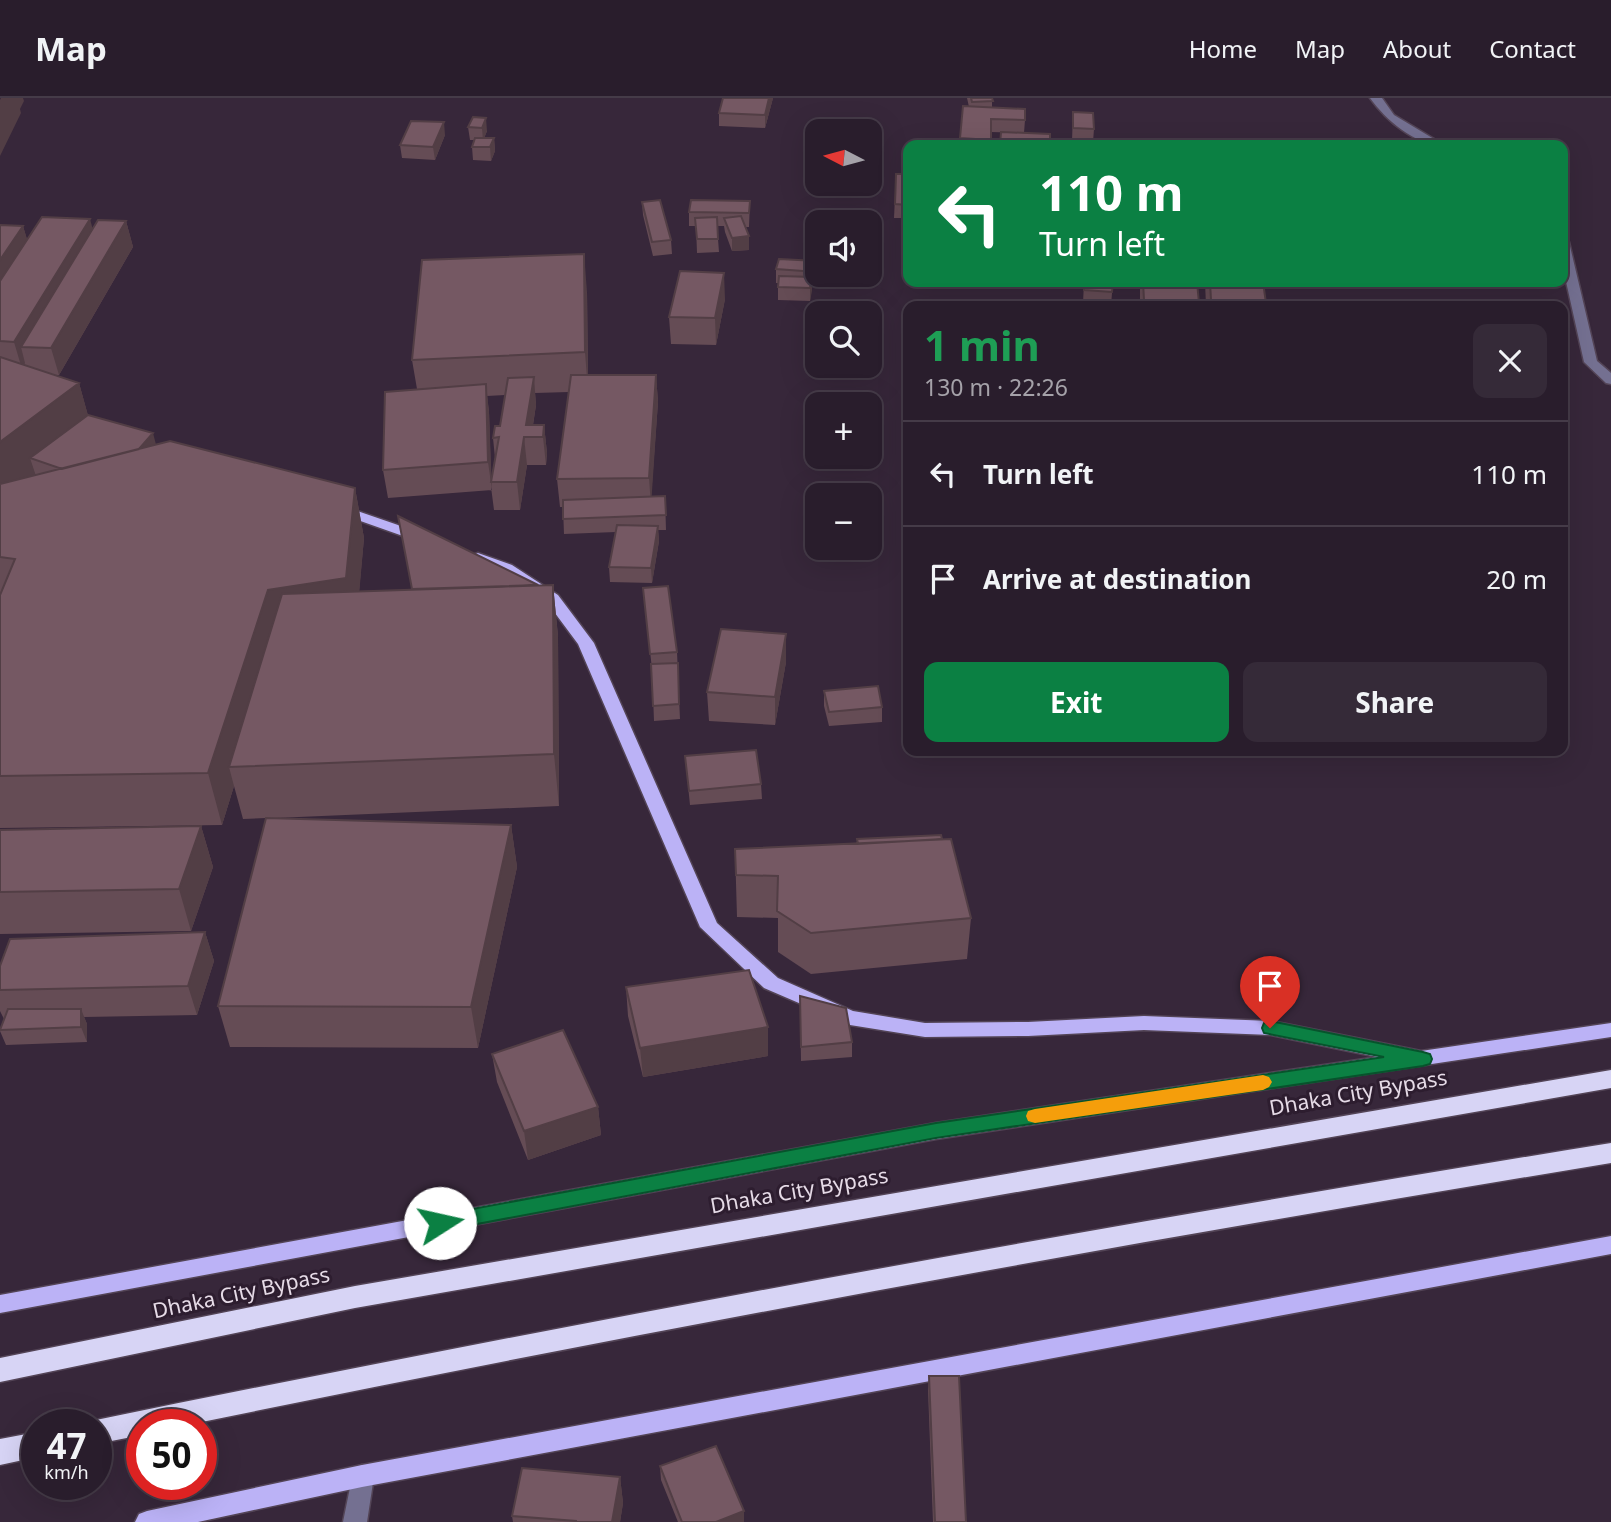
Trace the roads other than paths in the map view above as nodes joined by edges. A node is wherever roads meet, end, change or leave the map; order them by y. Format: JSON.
{"nodes":[{"id":1,"x":1376,"y":98,"type":"edge"},
{"id":2,"x":1429,"y":140,"type":"edge"},
{"id":3,"x":1568,"y":263,"type":"edge"},
{"id":4,"x":1611,"y":380,"type":"edge"},
{"id":5,"x":325,"y":504,"type":"edge"},
{"id":6,"x":442,"y":545,"type":"edge"},
{"id":7,"x":468,"y":555,"type":"edge"},
{"id":8,"x":1611,"y":1030,"type":"edge"},
{"id":9,"x":1423,"y":1059,"type":"junction"},
{"id":10,"x":1611,"y":1079,"type":"edge"},
{"id":11,"x":1611,"y":1153,"type":"edge"},
{"id":12,"x":1611,"y":1245,"type":"edge"},
{"id":13,"x":0,"y":1304,"type":"edge"},
{"id":14,"x":0,"y":1370,"type":"edge"},
{"id":15,"x":112,"y":1429,"type":"edge"},
{"id":16,"x":21,"y":1447,"type":"edge"},
{"id":17,"x":0,"y":1452,"type":"edge"},
{"id":18,"x":362,"y":1476,"type":"junction"},
{"id":19,"x":147,"y":1522,"type":"edge"},
{"id":20,"x":355,"y":1522,"type":"edge"}],
"edges":[{"from":1,"to":2,"type":"street"},
{"from":3,"to":4,"type":"street"},
{"from":5,"to":6,"type":"main road"},
{"from":7,"to":9,"type":"main road"},
{"from":8,"to":9,"type":"main road"},
{"from":9,"to":13,"type":"main road"},
{"from":10,"to":14,"type":"highway","name":"Dhaka City Bypass"},
{"from":11,"to":15,"type":"highway"},
{"from":12,"to":18,"type":"main road"},
{"from":16,"to":17,"type":"highway"},
{"from":18,"to":19,"type":"main road"},
{"from":18,"to":20,"type":"street"}]}
